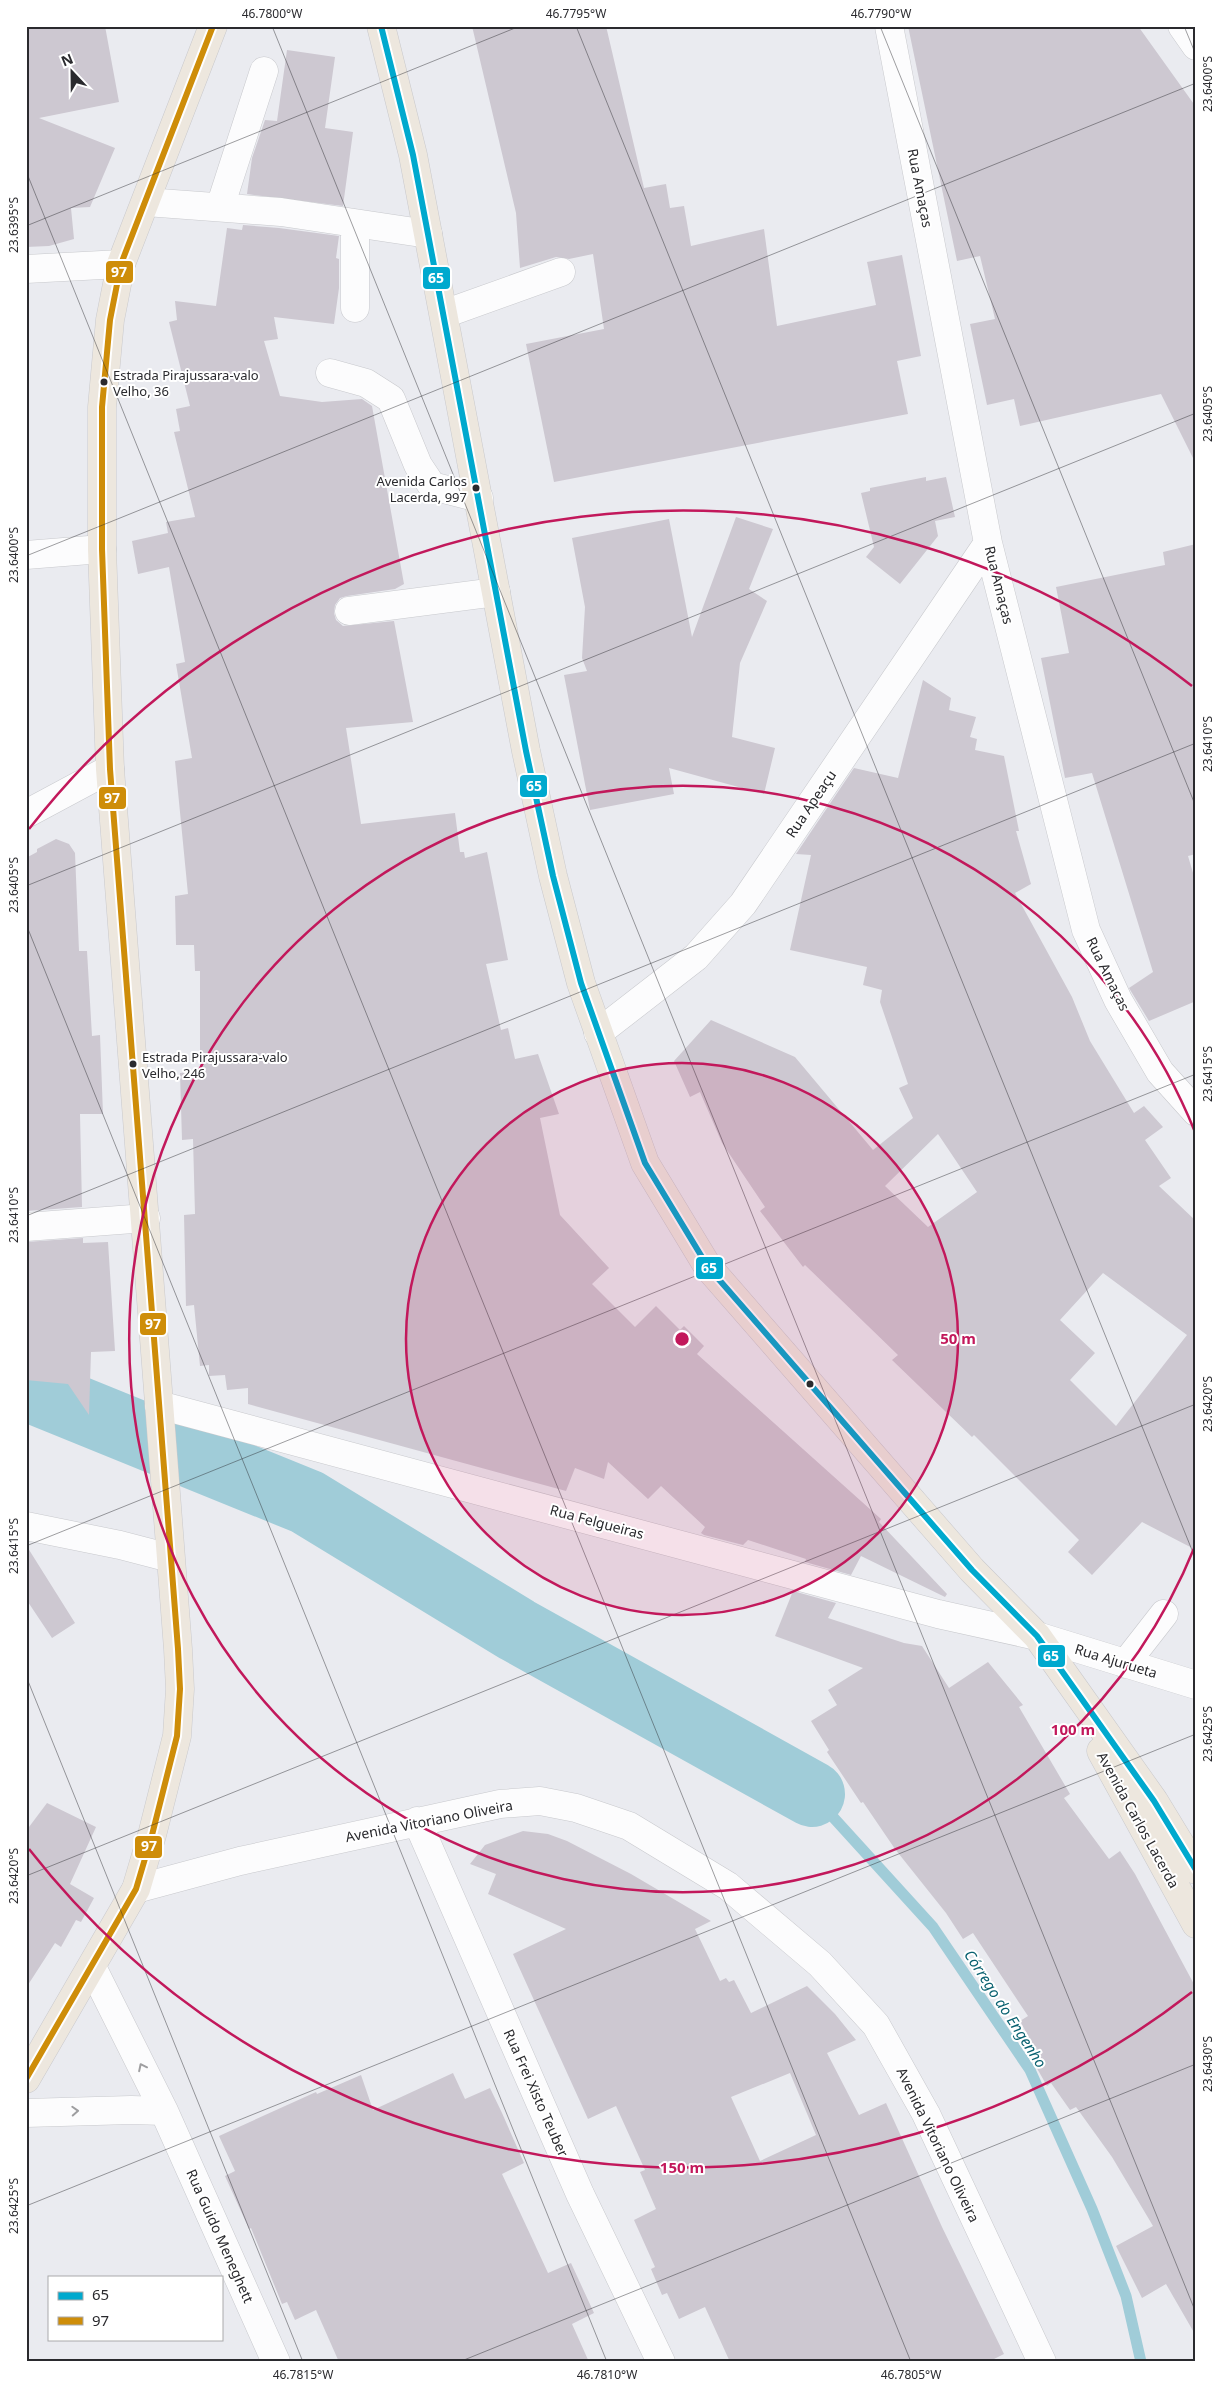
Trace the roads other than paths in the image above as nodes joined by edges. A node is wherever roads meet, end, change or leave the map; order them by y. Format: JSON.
{"nodes":[{"id":1,"x":213,"y":26,"type":"edge"},
{"id":2,"x":381,"y":26,"type":"edge"},
{"id":3,"x":889,"y":26,"type":"edge"},
{"id":4,"x":1182,"y":26,"type":"edge"},
{"id":5,"x":1196,"y":46,"type":"edge"},
{"id":6,"x":264,"y":72,"type":"dead end"},
{"id":7,"x":146,"y":202,"type":"junction"},
{"id":8,"x":220,"y":207,"type":"junction"},
{"id":9,"x":355,"y":224,"type":"junction"},
{"id":10,"x":428,"y":234,"type":"junction"},
{"id":11,"x":122,"y":264,"type":"junction"},
{"id":12,"x":26,"y":269,"type":"edge"},
{"id":13,"x":561,"y":272,"type":"dead end"},
{"id":14,"x":356,"y":308,"type":"dead end"},
{"id":15,"x":444,"y":314,"type":"junction"},
{"id":16,"x":330,"y":373,"type":"dead end"},
{"id":17,"x":479,"y":498,"type":"junction"},
{"id":18,"x":988,"y":543,"type":"junction"},
{"id":19,"x":102,"y":549,"type":"junction"},
{"id":20,"x":26,"y":554,"type":"edge"},
{"id":21,"x":496,"y":592,"type":"junction"},
{"id":22,"x":350,"y":611,"type":"dead end"},
{"id":23,"x":110,"y":769,"type":"junction"},
{"id":24,"x":26,"y":814,"type":"edge"},
{"id":25,"x":598,"y":1033,"type":"junction"},
{"id":26,"x":1196,"y":1112,"type":"edge"},
{"id":27,"x":146,"y":1218,"type":"junction"},
{"id":28,"x":26,"y":1227,"type":"edge"},
{"id":29,"x":159,"y":1413,"type":"junction"},
{"id":30,"x":26,"y":1526,"type":"edge"},
{"id":31,"x":170,"y":1558,"type":"junction"},
{"id":32,"x":1164,"y":1614,"type":"dead end"},
{"id":33,"x":1037,"y":1636,"type":"junction"},
{"id":34,"x":1125,"y":1664,"type":"junction"},
{"id":35,"x":1196,"y":1685,"type":"edge"},
{"id":36,"x":417,"y":1821,"type":"junction"},
{"id":37,"x":1196,"y":1870,"type":"edge"},
{"id":38,"x":136,"y":1888,"type":"junction"},
{"id":39,"x":1196,"y":1924,"type":"edge"},
{"id":40,"x":92,"y":1967,"type":"junction"},
{"id":41,"x":26,"y":2079,"type":"edge"},
{"id":42,"x":164,"y":2111,"type":"junction"},
{"id":43,"x":26,"y":2113,"type":"edge"},
{"id":44,"x":276,"y":2362,"type":"edge"},
{"id":45,"x":662,"y":2362,"type":"edge"},
{"id":46,"x":1042,"y":2362,"type":"edge"}],
"edges":[{"from":1,"to":7,"type":"main road"},
{"from":2,"to":10,"type":"main road","name":"Avenida Carlos Lacerda"},
{"from":3,"to":18,"type":"street","name":"Rua Amaças"},
{"from":4,"to":5,"type":"street"},
{"from":6,"to":8,"type":"street"},
{"from":7,"to":8,"type":"street"},
{"from":7,"to":11,"type":"main road"},
{"from":8,"to":9,"type":"street"},
{"from":9,"to":10,"type":"street"},
{"from":9,"to":14,"type":"street"},
{"from":10,"to":15,"type":"main road","name":"Avenida Carlos Lacerda"},
{"from":11,"to":12,"type":"street"},
{"from":11,"to":19,"type":"main road"},
{"from":13,"to":15,"type":"street"},
{"from":15,"to":17,"type":"main road","name":"Avenida Carlos Lacerda"},
{"from":16,"to":17,"type":"street"},
{"from":17,"to":21,"type":"main road","name":"Avenida Carlos Lacerda"},
{"from":18,"to":25,"type":"street","name":"Rua Apeaçu"},
{"from":18,"to":26,"type":"street","name":"Rua Amaças"},
{"from":19,"to":20,"type":"street"},
{"from":19,"to":23,"type":"main road"},
{"from":21,"to":22,"type":"street"},
{"from":21,"to":25,"type":"main road","name":"Avenida Carlos Lacerda"},
{"from":23,"to":24,"type":"street"},
{"from":23,"to":27,"type":"main road"},
{"from":25,"to":33,"type":"main road","name":"Avenida Carlos Lacerda"},
{"from":27,"to":28,"type":"street"},
{"from":27,"to":29,"type":"main road"},
{"from":29,"to":31,"type":"main road"},
{"from":29,"to":33,"type":"street","name":"Rua Felgueiras"},
{"from":30,"to":31,"type":"street"},
{"from":31,"to":38,"type":"main road"},
{"from":32,"to":34,"type":"street"},
{"from":33,"to":34,"type":"street","name":"Rua Ajurueta"},
{"from":33,"to":37,"type":"main road","name":"Avenida Carlos Lacerda"},
{"from":33,"to":39,"type":"main road","name":"Avenida Carlos Lacerda"},
{"from":34,"to":35,"type":"street","name":"Rua Ajurueta"},
{"from":36,"to":38,"type":"street","name":"Avenida Vitoriano Oliveira"},
{"from":36,"to":45,"type":"street","name":"Rua Frei Xisto Teuber"},
{"from":36,"to":46,"type":"street","name":"Avenida Vitoriano Oliveira"},
{"from":38,"to":40,"type":"main road"},
{"from":40,"to":41,"type":"main road"},
{"from":42,"to":40,"type":"street","name":"Rua Guido Meneghett","one_way":true},
{"from":43,"to":42,"type":"street","one_way":true},
{"from":42,"to":44,"type":"street","name":"Rua Guido Meneghett"}]}
